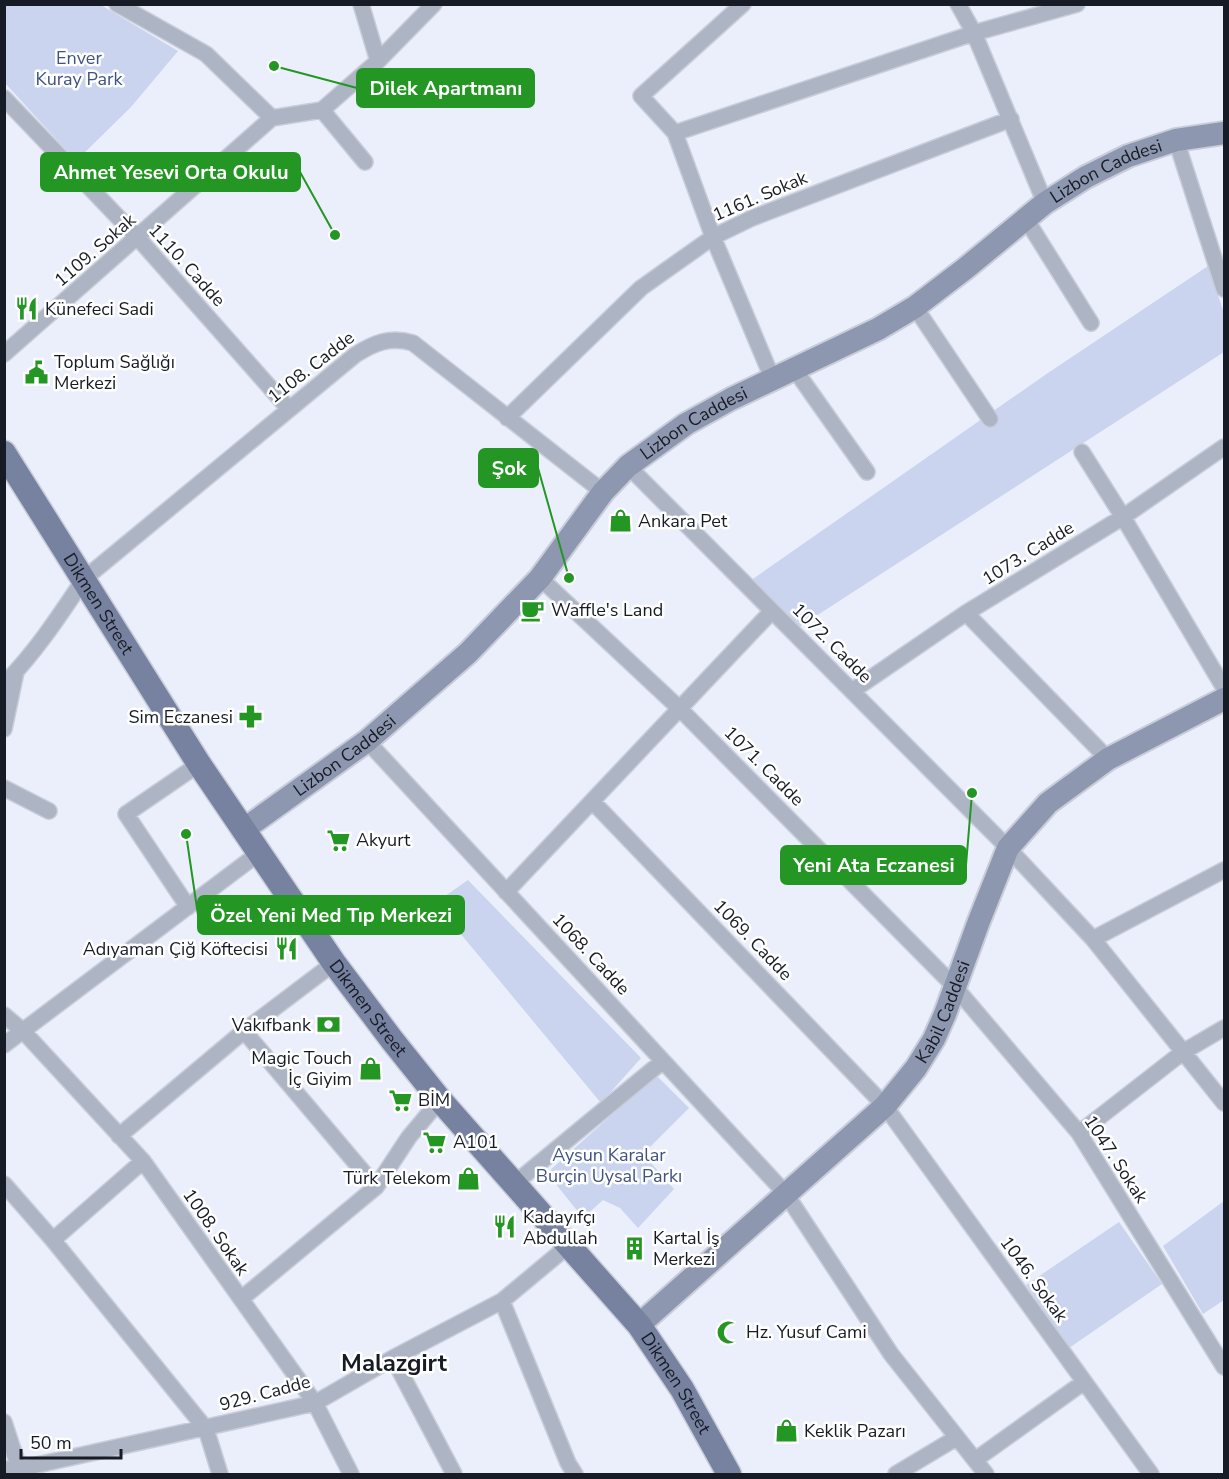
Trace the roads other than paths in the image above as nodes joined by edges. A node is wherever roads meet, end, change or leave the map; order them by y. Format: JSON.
{"nodes":[{"id":1,"x":361,"y":4,"type":"edge"},
{"id":2,"x":434,"y":4,"type":"edge"},
{"id":3,"x":743,"y":4,"type":"edge"},
{"id":4,"x":958,"y":4,"type":"edge"},
{"id":5,"x":1077,"y":4,"type":"edge"},
{"id":6,"x":128,"y":7,"type":"edge"},
{"id":7,"x":974,"y":33,"type":"junction"},
{"id":8,"x":378,"y":61,"type":"junction"},
{"id":9,"x":4,"y":98,"type":"edge"},
{"id":10,"x":321,"y":110,"type":"junction"},
{"id":11,"x":272,"y":118,"type":"junction"},
{"id":12,"x":1011,"y":118,"type":"junction"},
{"id":13,"x":675,"y":133,"type":"junction"},
{"id":14,"x":1224,"y":133,"type":"edge"},
{"id":15,"x":1176,"y":140,"type":"junction"},
{"id":16,"x":365,"y":162,"type":"dead end"},
{"id":17,"x":1046,"y":203,"type":"junction"},
{"id":18,"x":1026,"y":219,"type":"junction"},
{"id":19,"x":713,"y":237,"type":"junction"},
{"id":20,"x":138,"y":238,"type":"junction"},
{"id":21,"x":1224,"y":289,"type":"edge"},
{"id":22,"x":915,"y":307,"type":"junction"},
{"id":23,"x":1091,"y":323,"type":"dead end"},
{"id":24,"x":4,"y":354,"type":"edge"},
{"id":25,"x":795,"y":370,"type":"junction"},
{"id":26,"x":773,"y":380,"type":"junction"},
{"id":27,"x":289,"y":409,"type":"junction"},
{"id":28,"x":507,"y":418,"type":"junction"},
{"id":29,"x":990,"y":419,"type":"dead end"},
{"id":30,"x":1224,"y":447,"type":"edge"},
{"id":31,"x":1082,"y":452,"type":"dead end"},
{"id":32,"x":4,"y":453,"type":"edge"},
{"id":33,"x":628,"y":466,"type":"junction"},
{"id":34,"x":867,"y":472,"type":"dead end"},
{"id":35,"x":603,"y":492,"type":"junction"},
{"id":36,"x":1123,"y":517,"type":"junction"},
{"id":37,"x":540,"y":578,"type":"junction"},
{"id":38,"x":84,"y":579,"type":"junction"},
{"id":39,"x":772,"y":611,"type":"junction"},
{"id":40,"x":966,"y":614,"type":"junction"},
{"id":41,"x":16,"y":672,"type":"junction"},
{"id":42,"x":4,"y":684,"type":"edge"},
{"id":43,"x":1224,"y":688,"type":"edge"},
{"id":44,"x":852,"y":691,"type":"junction"},
{"id":45,"x":1224,"y":699,"type":"edge"},
{"id":46,"x":680,"y":709,"type":"junction"},
{"id":47,"x":4,"y":729,"type":"edge"},
{"id":48,"x":367,"y":741,"type":"junction"},
{"id":49,"x":1107,"y":759,"type":"junction"},
{"id":50,"x":200,"y":764,"type":"junction"},
{"id":51,"x":4,"y":788,"type":"edge"},
{"id":52,"x":592,"y":801,"type":"junction"},
{"id":53,"x":48,"y":811,"type":"dead end"},
{"id":54,"x":243,"y":830,"type":"junction"},
{"id":55,"x":1008,"y":848,"type":"junction"},
{"id":56,"x":258,"y":853,"type":"junction"},
{"id":57,"x":1224,"y":870,"type":"edge"},
{"id":58,"x":506,"y":891,"type":"junction"},
{"id":59,"x":188,"y":907,"type":"junction"},
{"id":60,"x":1093,"y":939,"type":"junction"},
{"id":61,"x":334,"y":963,"type":"junction"},
{"id":62,"x":955,"y":987,"type":"junction"},
{"id":63,"x":4,"y":1015,"type":"edge"},
{"id":64,"x":1224,"y":1028,"type":"edge"},
{"id":65,"x":23,"y":1031,"type":"junction"},
{"id":66,"x":244,"y":1031,"type":"junction"},
{"id":67,"x":4,"y":1045,"type":"edge"},
{"id":68,"x":1184,"y":1052,"type":"junction"},
{"id":69,"x":663,"y":1061,"type":"junction"},
{"id":70,"x":440,"y":1100,"type":"junction"},
{"id":71,"x":1224,"y":1103,"type":"edge"},
{"id":72,"x":885,"y":1106,"type":"junction"},
{"id":73,"x":1079,"y":1133,"type":"junction"},
{"id":74,"x":119,"y":1136,"type":"junction"},
{"id":75,"x":143,"y":1161,"type":"junction"},
{"id":76,"x":4,"y":1184,"type":"edge"},
{"id":77,"x":514,"y":1184,"type":"junction"},
{"id":78,"x":375,"y":1187,"type":"junction"},
{"id":79,"x":786,"y":1194,"type":"junction"},
{"id":80,"x":53,"y":1240,"type":"junction"},
{"id":81,"x":568,"y":1246,"type":"junction"},
{"id":82,"x":241,"y":1299,"type":"junction"},
{"id":83,"x":502,"y":1301,"type":"junction"},
{"id":84,"x":639,"y":1325,"type":"junction"},
{"id":85,"x":393,"y":1358,"type":"junction"},
{"id":86,"x":1224,"y":1367,"type":"edge"},
{"id":87,"x":1084,"y":1382,"type":"junction"},
{"id":88,"x":315,"y":1403,"type":"junction"},
{"id":89,"x":4,"y":1422,"type":"edge"},
{"id":90,"x":206,"y":1428,"type":"junction"},
{"id":91,"x":956,"y":1438,"type":"junction"},
{"id":92,"x":975,"y":1460,"type":"junction"},
{"id":93,"x":15,"y":1471,"type":"edge"},
{"id":94,"x":220,"y":1474,"type":"edge"},
{"id":95,"x":351,"y":1474,"type":"edge"},
{"id":96,"x":454,"y":1474,"type":"edge"},
{"id":97,"x":575,"y":1474,"type":"edge"},
{"id":98,"x":728,"y":1474,"type":"edge"},
{"id":99,"x":896,"y":1474,"type":"edge"},
{"id":100,"x":986,"y":1474,"type":"edge"},
{"id":101,"x":1151,"y":1474,"type":"edge"}],
"edges":[{"from":1,"to":8,"type":"street"},
{"from":2,"to":8,"type":"street"},
{"from":3,"to":13,"type":"street"},
{"from":4,"to":7,"type":"street"},
{"from":5,"to":7,"type":"street"},
{"from":6,"to":11,"type":"street"},
{"from":7,"to":12,"type":"street"},
{"from":7,"to":13,"type":"street"},
{"from":8,"to":10,"type":"street"},
{"from":9,"to":20,"type":"street","name":"1110. Cadde"},
{"from":10,"to":11,"type":"street"},
{"from":10,"to":16,"type":"street"},
{"from":11,"to":20,"type":"street","name":"1109. Sokak"},
{"from":12,"to":17,"type":"street"},
{"from":12,"to":19,"type":"street","name":"1161. Sokak"},
{"from":13,"to":19,"type":"street"},
{"from":14,"to":15,"type":"main road","name":"Lizbon Caddesi"},
{"from":15,"to":17,"type":"main road","name":"Lizbon Caddesi"},
{"from":15,"to":21,"type":"street"},
{"from":17,"to":18,"type":"main road","name":"Lizbon Caddesi"},
{"from":18,"to":22,"type":"main road","name":"Lizbon Caddesi"},
{"from":18,"to":23,"type":"street"},
{"from":19,"to":26,"type":"street"},
{"from":19,"to":28,"type":"street","name":"1161. Sokak"},
{"from":20,"to":24,"type":"street","name":"1109. Sokak"},
{"from":20,"to":27,"type":"street","name":"1110. Cadde"},
{"from":22,"to":25,"type":"main road","name":"Lizbon Caddesi"},
{"from":22,"to":29,"type":"street"},
{"from":25,"to":26,"type":"main road","name":"Lizbon Caddesi"},
{"from":25,"to":34,"type":"street"},
{"from":26,"to":33,"type":"main road","name":"Lizbon Caddesi"},
{"from":27,"to":28,"type":"street","name":"1108. Cadde"},
{"from":27,"to":38,"type":"street","name":"1108. Cadde"},
{"from":28,"to":35,"type":"street","name":"1108. Cadde"},
{"from":30,"to":36,"type":"street","name":"1073. Cadde"},
{"from":31,"to":36,"type":"street"},
{"from":32,"to":38,"type":"main road","name":"Dikmen Street"},
{"from":33,"to":35,"type":"main road","name":"Lizbon Caddesi"},
{"from":33,"to":39,"type":"street","name":"1072. Cadde"},
{"from":35,"to":37,"type":"main road","name":"Lizbon Caddesi"},
{"from":36,"to":40,"type":"street","name":"1073. Cadde"},
{"from":36,"to":43,"type":"street"},
{"from":37,"to":46,"type":"street","name":"1071. Cadde"},
{"from":37,"to":48,"type":"main road","name":"Lizbon Caddesi"},
{"from":38,"to":41,"type":"street","name":"1108. Cadde"},
{"from":38,"to":50,"type":"main road","name":"Dikmen Street"},
{"from":39,"to":44,"type":"street","name":"1072. Cadde"},
{"from":39,"to":46,"type":"street"},
{"from":40,"to":44,"type":"street","name":"1073. Cadde"},
{"from":40,"to":49,"type":"street"},
{"from":41,"to":42,"type":"street","name":"1108. Cadde"},
{"from":41,"to":47,"type":"street"},
{"from":44,"to":55,"type":"street","name":"1072. Cadde"},
{"from":45,"to":49,"type":"main road","name":"Kabil Caddesi"},
{"from":46,"to":52,"type":"street"},
{"from":46,"to":62,"type":"street","name":"1071. Cadde"},
{"from":48,"to":54,"type":"main road","name":"Lizbon Caddesi"},
{"from":48,"to":58,"type":"street","name":"1068. Cadde"},
{"from":49,"to":55,"type":"main road","name":"Kabil Caddesi"},
{"from":50,"to":54,"type":"main road","name":"Dikmen Street"},
{"from":50,"to":59,"type":"street"},
{"from":51,"to":53,"type":"street"},
{"from":52,"to":58,"type":"street"},
{"from":52,"to":72,"type":"street","name":"1069. Cadde"},
{"from":54,"to":56,"type":"main road","name":"Dikmen Street"},
{"from":55,"to":60,"type":"street","name":"1072. Cadde"},
{"from":55,"to":62,"type":"main road","name":"Kabil Caddesi"},
{"from":56,"to":59,"type":"street"},
{"from":56,"to":61,"type":"main road","name":"Dikmen Street"},
{"from":57,"to":60,"type":"street"},
{"from":58,"to":69,"type":"street","name":"1068. Cadde"},
{"from":59,"to":65,"type":"street"},
{"from":60,"to":68,"type":"street","name":"1072. Cadde"},
{"from":61,"to":66,"type":"street"},
{"from":61,"to":70,"type":"main road","name":"Dikmen Street"},
{"from":62,"to":72,"type":"main road","name":"Kabil Caddesi"},
{"from":62,"to":73,"type":"street","name":"1047. Sokak"},
{"from":63,"to":65,"type":"street","name":"1008. Sokak"},
{"from":64,"to":68,"type":"street"},
{"from":65,"to":67,"type":"street"},
{"from":65,"to":74,"type":"street","name":"1008. Sokak"},
{"from":66,"to":74,"type":"street"},
{"from":66,"to":78,"type":"street"},
{"from":68,"to":71,"type":"street","name":"1072. Cadde"},
{"from":68,"to":73,"type":"street"},
{"from":69,"to":77,"type":"street"},
{"from":69,"to":79,"type":"street","name":"1068. Cadde"},
{"from":70,"to":77,"type":"main road","name":"Dikmen Street"},
{"from":70,"to":78,"type":"street"},
{"from":72,"to":79,"type":"main road","name":"Kabil Caddesi"},
{"from":72,"to":87,"type":"street","name":"1046. Sokak"},
{"from":73,"to":86,"type":"street","name":"1047. Sokak"},
{"from":74,"to":75,"type":"street","name":"1008. Sokak"},
{"from":75,"to":80,"type":"street"},
{"from":75,"to":82,"type":"street","name":"1008. Sokak"},
{"from":76,"to":80,"type":"street"},
{"from":77,"to":81,"type":"main road","name":"Dikmen Street"},
{"from":78,"to":82,"type":"street"},
{"from":79,"to":84,"type":"main road","name":"Kabil Caddesi"},
{"from":79,"to":91,"type":"street","name":"1068. Cadde"},
{"from":80,"to":90,"type":"street"},
{"from":81,"to":83,"type":"street","name":"929. Cadde"},
{"from":81,"to":84,"type":"main road","name":"Dikmen Street"},
{"from":82,"to":88,"type":"street","name":"1008. Sokak"},
{"from":83,"to":85,"type":"street","name":"929. Cadde"},
{"from":83,"to":97,"type":"street"},
{"from":84,"to":98,"type":"main road","name":"Dikmen Street"},
{"from":85,"to":88,"type":"street","name":"929. Cadde"},
{"from":85,"to":96,"type":"street"},
{"from":87,"to":92,"type":"street"},
{"from":87,"to":101,"type":"street","name":"1046. Sokak"},
{"from":88,"to":90,"type":"street","name":"929. Cadde"},
{"from":88,"to":95,"type":"street","name":"1008. Sokak"},
{"from":89,"to":93,"type":"street"},
{"from":90,"to":93,"type":"street","name":"929. Cadde"},
{"from":90,"to":94,"type":"street"},
{"from":91,"to":92,"type":"street","name":"1068. Cadde"},
{"from":91,"to":99,"type":"street"},
{"from":92,"to":100,"type":"street","name":"1068. Cadde"}]}
